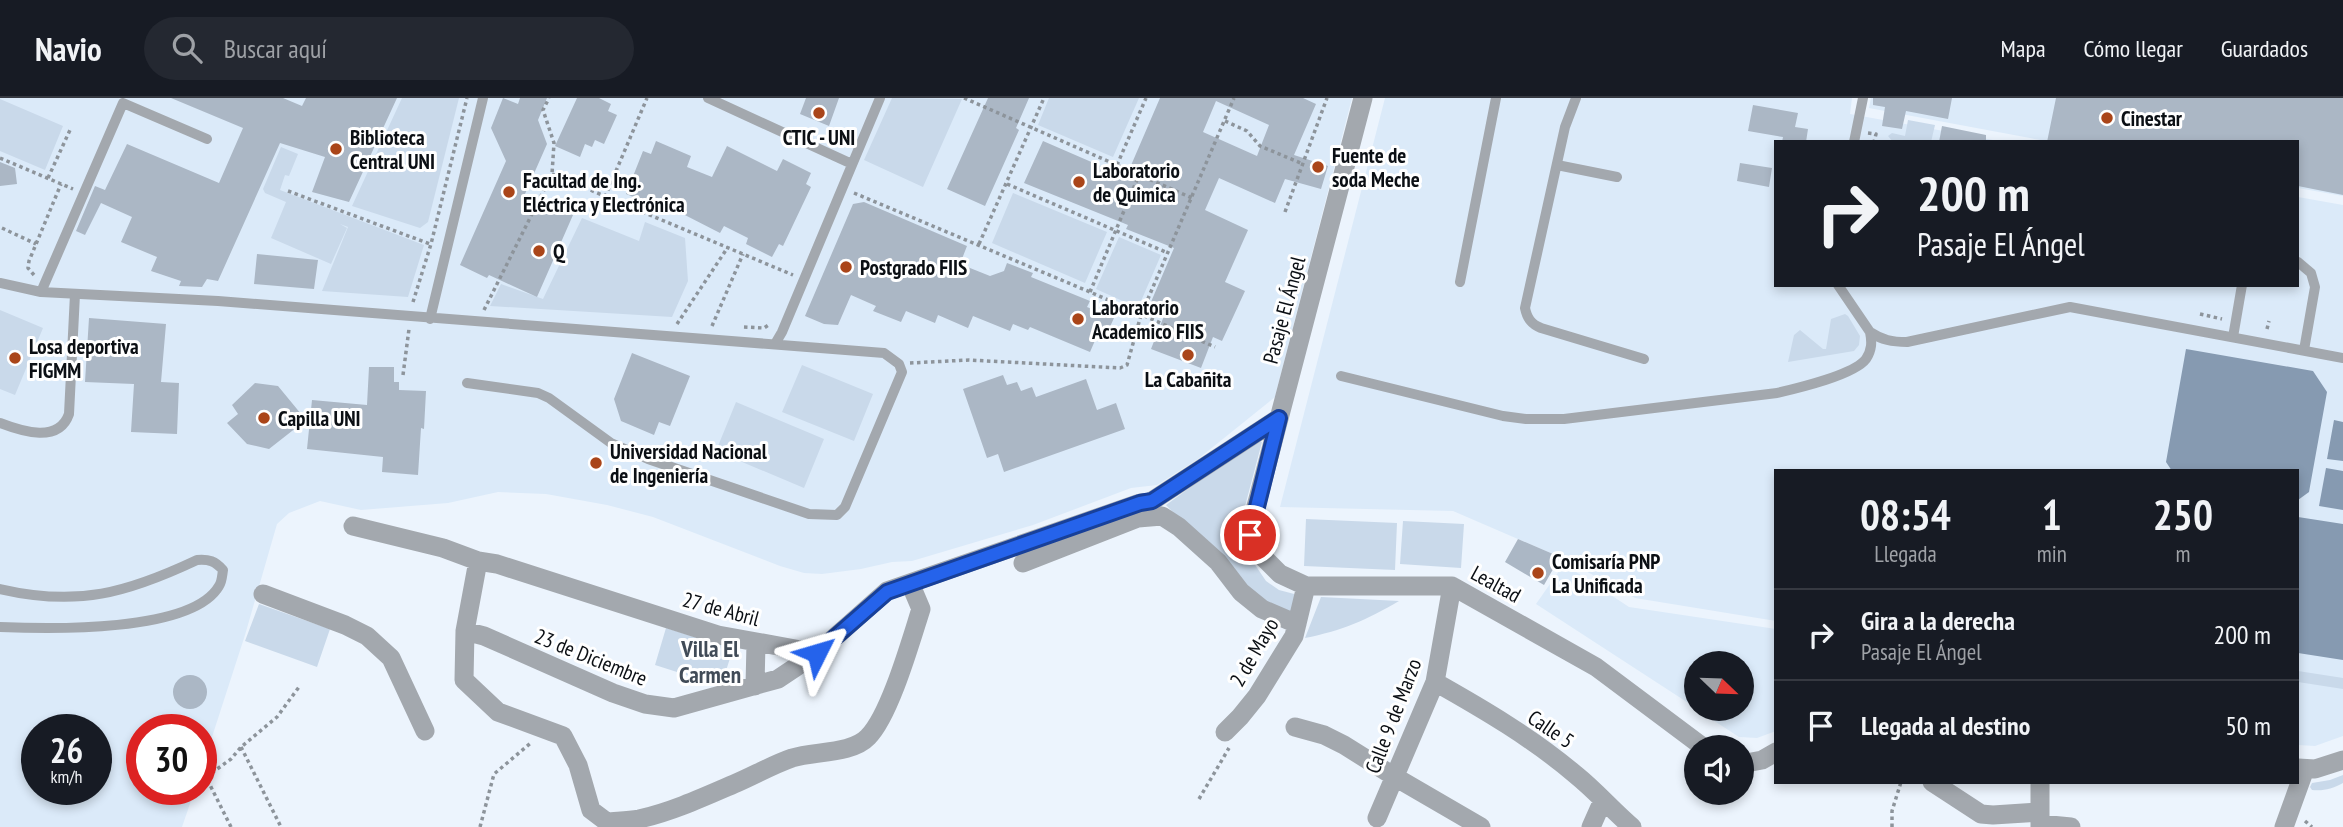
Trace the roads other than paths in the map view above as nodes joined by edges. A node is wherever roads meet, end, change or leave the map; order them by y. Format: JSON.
{"nodes":[{"id":1,"x":483,"y":98,"type":"edge"},
{"id":2,"x":708,"y":98,"type":"edge"},
{"id":3,"x":740,"y":98,"type":"edge"},
{"id":4,"x":880,"y":98,"type":"edge"},
{"id":5,"x":1363,"y":98,"type":"edge"},
{"id":6,"x":1496,"y":98,"type":"edge"},
{"id":7,"x":1576,"y":98,"type":"edge"},
{"id":8,"x":1863,"y":98,"type":"edge"},
{"id":9,"x":735,"y":110,"type":"junction"},
{"id":10,"x":207,"y":139,"type":"dead end"},
{"id":11,"x":1854,"y":140,"type":"edge"},
{"id":12,"x":852,"y":164,"type":"junction"},
{"id":13,"x":1557,"y":164,"type":"junction"},
{"id":14,"x":1616,"y":177,"type":"dead end"},
{"id":15,"x":2299,"y":263,"type":"edge"},
{"id":16,"x":1461,"y":282,"type":"dead end"},
{"id":17,"x":0,"y":283,"type":"edge"},
{"id":18,"x":1839,"y":287,"type":"edge"},
{"id":19,"x":2242,"y":287,"type":"edge"},
{"id":20,"x":36,"y":291,"type":"junction"},
{"id":21,"x":75,"y":294,"type":"junction"},
{"id":22,"x":430,"y":318,"type":"junction"},
{"id":23,"x":1870,"y":332,"type":"junction"},
{"id":24,"x":2233,"y":337,"type":"junction"},
{"id":25,"x":775,"y":344,"type":"junction"},
{"id":26,"x":2304,"y":350,"type":"junction"},
{"id":27,"x":2343,"y":358,"type":"edge"},
{"id":28,"x":1644,"y":359,"type":"dead end"},
{"id":29,"x":1341,"y":376,"type":"dead end"},
{"id":30,"x":467,"y":383,"type":"dead end"},
{"id":31,"x":1279,"y":418,"type":"junction"},
{"id":32,"x":0,"y":423,"type":"edge"},
{"id":33,"x":353,"y":526,"type":"dead end"},
{"id":34,"x":1250,"y":535,"type":"joint"},
{"id":35,"x":478,"y":561,"type":"junction"},
{"id":36,"x":1023,"y":563,"type":"dead end"},
{"id":37,"x":910,"y":583,"type":"junction"},
{"id":38,"x":1306,"y":586,"type":"junction"},
{"id":39,"x":1452,"y":586,"type":"junction"},
{"id":40,"x":0,"y":589,"type":"edge"},
{"id":41,"x":263,"y":594,"type":"dead end"},
{"id":42,"x":1297,"y":624,"type":"junction"},
{"id":43,"x":0,"y":627,"type":"edge"},
{"id":44,"x":466,"y":631,"type":"junction"},
{"id":45,"x":756,"y":643,"type":"junction"},
{"id":46,"x":817,"y":653,"type":"junction"},
{"id":47,"x":1434,"y":682,"type":"junction"},
{"id":48,"x":755,"y":686,"type":"junction"},
{"id":49,"x":1295,"y":727,"type":"dead end"},
{"id":50,"x":425,"y":731,"type":"dead end"},
{"id":51,"x":1224,"y":732,"type":"road end"},
{"id":52,"x":1687,"y":735,"type":"edge"},
{"id":53,"x":1774,"y":754,"type":"edge"},
{"id":54,"x":2343,"y":760,"type":"edge"},
{"id":55,"x":1754,"y":762,"type":"edge"},
{"id":56,"x":2301,"y":769,"type":"edge"},
{"id":57,"x":1395,"y":777,"type":"junction"},
{"id":58,"x":1935,"y":784,"type":"edge"},
{"id":59,"x":2039,"y":784,"type":"edge"},
{"id":60,"x":2297,"y":784,"type":"edge"},
{"id":61,"x":1603,"y":800,"type":"junction"},
{"id":62,"x":1377,"y":818,"type":"dead end"},
{"id":63,"x":2040,"y":821,"type":"edge"},
{"id":64,"x":1481,"y":827,"type":"edge"},
{"id":65,"x":1591,"y":827,"type":"edge"},
{"id":66,"x":1632,"y":827,"type":"edge"},
{"id":67,"x":2071,"y":827,"type":"edge"},
{"id":68,"x":2284,"y":827,"type":"edge"}],
"edges":[{"from":1,"to":22,"type":"lane"},
{"from":2,"to":9,"type":"lane"},
{"from":3,"to":9,"type":"lane"},
{"from":4,"to":12,"type":"lane"},
{"from":5,"to":31,"type":"street","name":"Pasaje El Ángel"},
{"from":6,"to":16,"type":"lane"},
{"from":7,"to":13,"type":"lane"},
{"from":8,"to":11,"type":"lane"},
{"from":9,"to":12,"type":"lane"},
{"from":10,"to":20,"type":"lane"},
{"from":12,"to":25,"type":"lane"},
{"from":13,"to":14,"type":"lane"},
{"from":13,"to":28,"type":"lane"},
{"from":15,"to":26,"type":"lane"},
{"from":17,"to":20,"type":"lane"},
{"from":18,"to":23,"type":"lane"},
{"from":19,"to":24,"type":"lane"},
{"from":20,"to":21,"type":"lane"},
{"from":21,"to":22,"type":"lane"},
{"from":21,"to":32,"type":"lane"},
{"from":22,"to":25,"type":"lane"},
{"from":23,"to":24,"type":"lane"},
{"from":23,"to":29,"type":"lane"},
{"from":24,"to":26,"type":"lane"},
{"from":25,"to":30,"type":"lane"},
{"from":26,"to":27,"type":"lane"},
{"from":31,"to":34,"type":"street","name":"Pasaje El Ángel"},
{"from":31,"to":37,"type":"street"},
{"from":33,"to":35,"type":"street","name":"27 de Abril"},
{"from":34,"to":38,"type":"street","name":"Lealtad"},
{"from":35,"to":44,"type":"street"},
{"from":35,"to":45,"type":"street","name":"27 de Abril"},
{"from":36,"to":42,"type":"street"},
{"from":37,"to":44,"type":"street"},
{"from":37,"to":46,"type":"street"},
{"from":38,"to":39,"type":"street","name":"Lealtad"},
{"from":38,"to":42,"type":"street","name":"2 de Mayo"},
{"from":39,"to":47,"type":"street","name":"Calle 9 de Marzo"},
{"from":39,"to":52,"type":"street","name":"Lealtad"},
{"from":40,"to":43,"type":"lane"},
{"from":41,"to":50,"type":"street"},
{"from":42,"to":51,"type":"street","name":"2 de Mayo"},
{"from":44,"to":48,"type":"street","name":"23 de Diciembre"},
{"from":45,"to":46,"type":"street","name":"27 de Abril"},
{"from":45,"to":48,"type":"street"},
{"from":46,"to":48,"type":"street","name":"23 de Diciembre"},
{"from":47,"to":57,"type":"street","name":"Calle 9 de Marzo"},
{"from":47,"to":61,"type":"street","name":"Calle 5"},
{"from":49,"to":57,"type":"street"},
{"from":53,"to":55,"type":"street"},
{"from":54,"to":56,"type":"street"},
{"from":57,"to":62,"type":"street","name":"Calle 9 de Marzo"},
{"from":57,"to":64,"type":"street"},
{"from":58,"to":63,"type":"street"},
{"from":59,"to":63,"type":"street"},
{"from":60,"to":68,"type":"street"},
{"from":61,"to":65,"type":"street"},
{"from":61,"to":66,"type":"street","name":"Calle 5"},
{"from":63,"to":67,"type":"street"}]}
